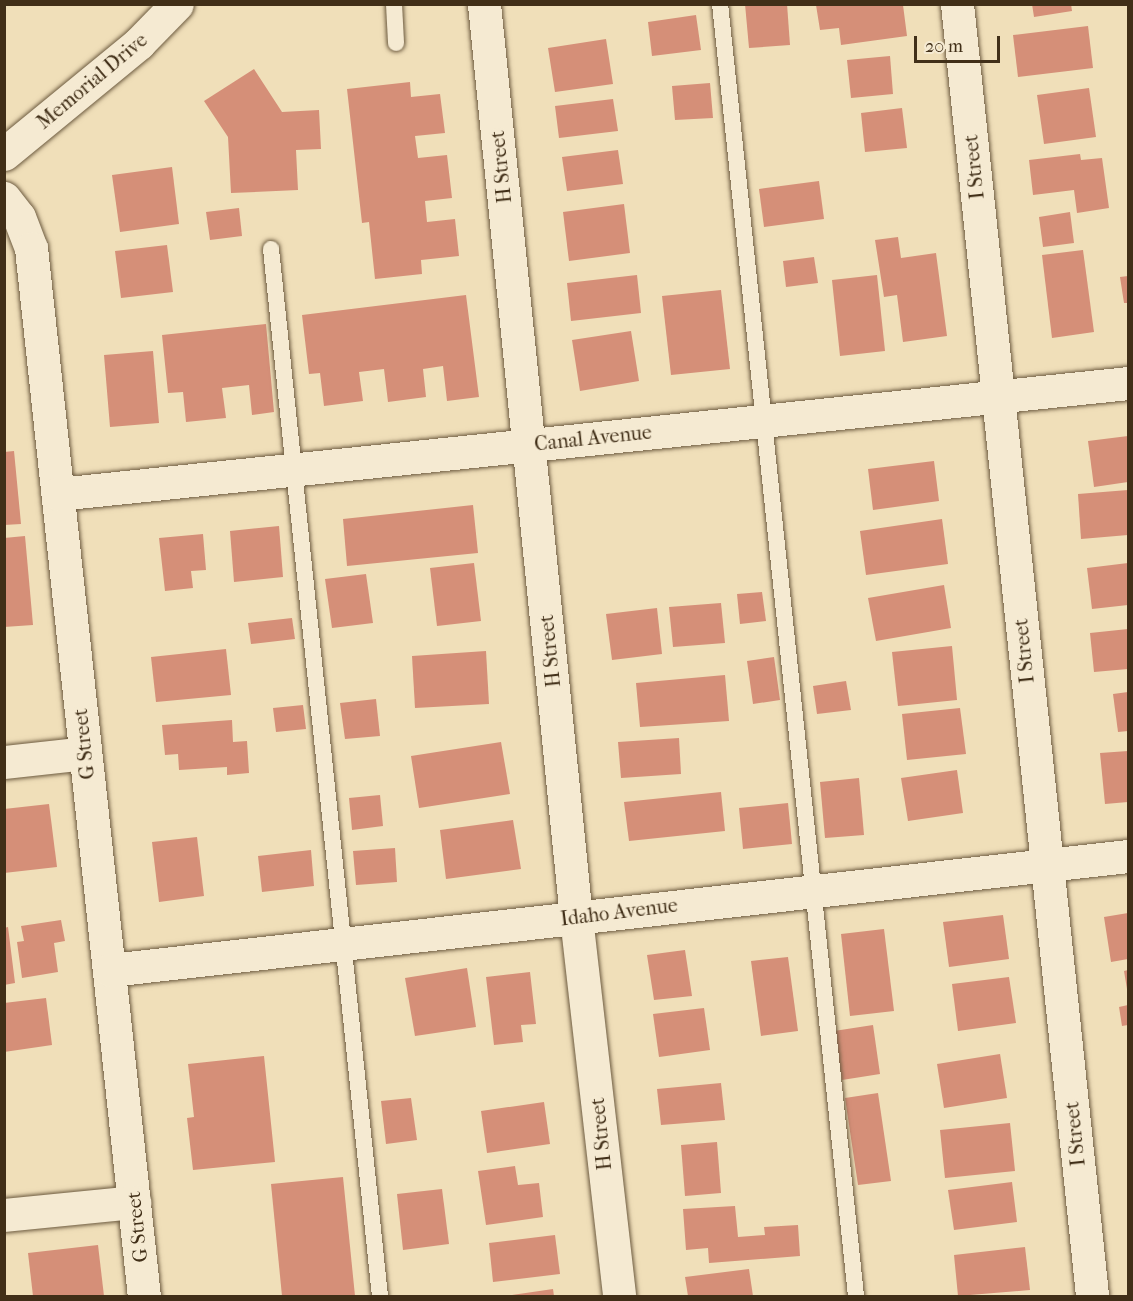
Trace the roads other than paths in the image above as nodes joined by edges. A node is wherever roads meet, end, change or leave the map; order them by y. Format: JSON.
{"nodes":[{"id":1,"x":177,"y":4,"type":"edge"},
{"id":2,"x":393,"y":4,"type":"edge"},
{"id":3,"x":484,"y":4,"type":"edge"},
{"id":4,"x":720,"y":4,"type":"edge"},
{"id":5,"x":957,"y":4,"type":"edge"},
{"id":6,"x":396,"y":43,"type":"dead end"},
{"id":7,"x":4,"y":154,"type":"edge"},
{"id":8,"x":4,"y":198,"type":"edge"},
{"id":9,"x":271,"y":249,"type":"dead end"},
{"id":10,"x":1128,"y":383,"type":"edge"},
{"id":11,"x":998,"y":397,"type":"junction"},
{"id":12,"x":763,"y":421,"type":"junction"},
{"id":13,"x":530,"y":445,"type":"junction"},
{"id":14,"x":296,"y":469,"type":"junction"},
{"id":15,"x":58,"y":494,"type":"junction"},
{"id":16,"x":85,"y":753,"type":"junction"},
{"id":17,"x":4,"y":762,"type":"edge"},
{"id":18,"x":1128,"y":856,"type":"edge"},
{"id":19,"x":1047,"y":865,"type":"junction"},
{"id":20,"x":814,"y":890,"type":"junction"},
{"id":21,"x":576,"y":917,"type":"junction"},
{"id":22,"x":341,"y":945,"type":"junction"},
{"id":23,"x":110,"y":970,"type":"junction"},
{"id":24,"x":134,"y":1202,"type":"junction"},
{"id":25,"x":4,"y":1215,"type":"edge"},
{"id":26,"x":144,"y":1296,"type":"edge"},
{"id":27,"x":380,"y":1296,"type":"edge"},
{"id":28,"x":619,"y":1296,"type":"edge"},
{"id":29,"x":856,"y":1296,"type":"edge"},
{"id":30,"x":1092,"y":1296,"type":"edge"}],
"edges":[{"from":1,"to":7,"type":"street","name":"Memorial Drive"},
{"from":2,"to":6,"type":"lane"},
{"from":3,"to":13,"type":"street","name":"H Street"},
{"from":4,"to":12,"type":"lane"},
{"from":5,"to":11,"type":"street","name":"I Street"},
{"from":8,"to":15,"type":"street","name":"G Street"},
{"from":9,"to":14,"type":"lane"},
{"from":10,"to":11,"type":"street","name":"Canal Avenue"},
{"from":11,"to":12,"type":"street","name":"Canal Avenue"},
{"from":11,"to":19,"type":"street","name":"I Street"},
{"from":12,"to":13,"type":"street","name":"Canal Avenue"},
{"from":12,"to":20,"type":"lane"},
{"from":13,"to":14,"type":"street","name":"Canal Avenue"},
{"from":13,"to":21,"type":"street","name":"H Street"},
{"from":14,"to":15,"type":"street","name":"Canal Avenue"},
{"from":14,"to":22,"type":"lane"},
{"from":15,"to":16,"type":"street","name":"G Street"},
{"from":16,"to":17,"type":"street"},
{"from":16,"to":23,"type":"street","name":"G Street"},
{"from":18,"to":19,"type":"street","name":"Idaho Avenue"},
{"from":19,"to":20,"type":"street","name":"Idaho Avenue"},
{"from":19,"to":30,"type":"street","name":"I Street"},
{"from":20,"to":21,"type":"street","name":"Idaho Avenue"},
{"from":20,"to":29,"type":"lane"},
{"from":21,"to":22,"type":"street","name":"Idaho Avenue"},
{"from":21,"to":28,"type":"street","name":"H Street"},
{"from":22,"to":23,"type":"street","name":"Idaho Avenue"},
{"from":22,"to":27,"type":"lane"},
{"from":23,"to":24,"type":"street","name":"G Street"},
{"from":24,"to":25,"type":"street"},
{"from":24,"to":26,"type":"street","name":"G Street"}]}
